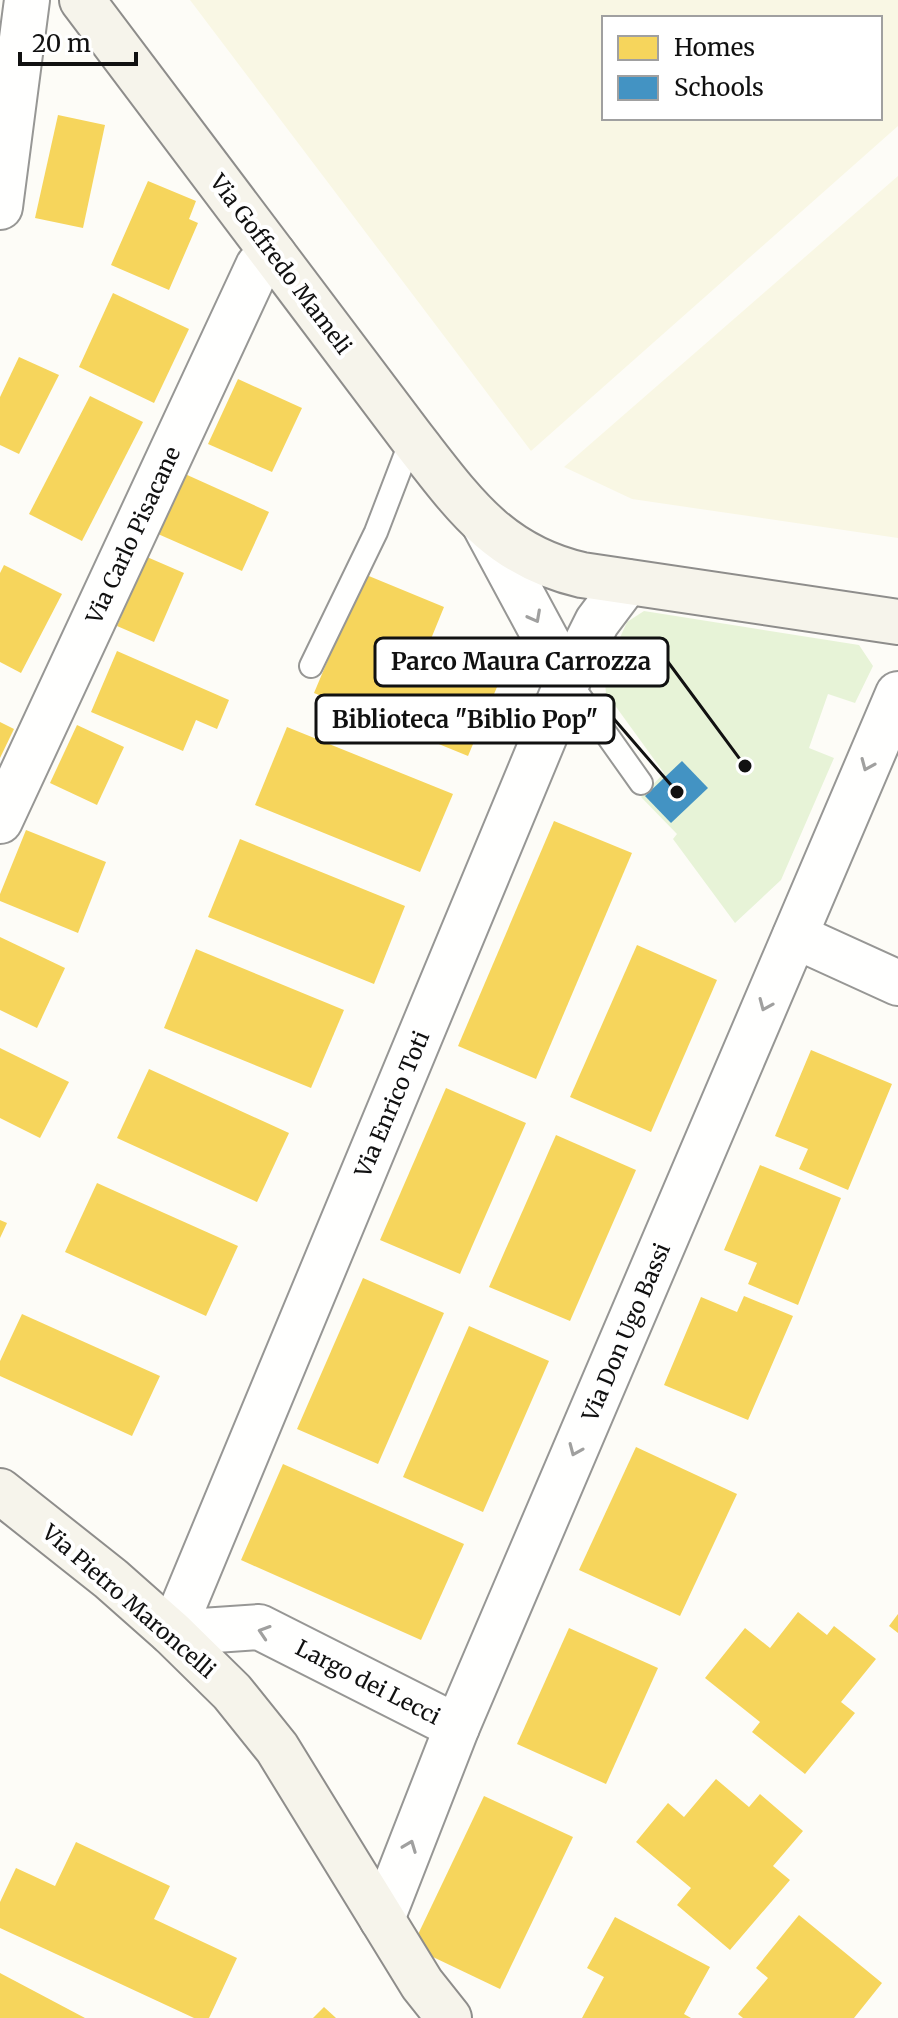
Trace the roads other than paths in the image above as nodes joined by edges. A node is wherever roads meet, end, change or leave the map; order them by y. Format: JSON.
{"nodes":[{"id":1,"x":27,"y":0,"type":"edge"},
{"id":2,"x":82,"y":0,"type":"edge"},
{"id":3,"x":0,"y":207,"type":"edge"},
{"id":4,"x":274,"y":255,"type":"junction"},
{"id":5,"x":412,"y":438,"type":"junction"},
{"id":6,"x":484,"y":524,"type":"junction"},
{"id":7,"x":627,"y":582,"type":"junction"},
{"id":8,"x":898,"y":622,"type":"edge"},
{"id":9,"x":311,"y":666,"type":"dead end"},
{"id":10,"x":568,"y":680,"type":"junction"},
{"id":11,"x":898,"y":694,"type":"edge"},
{"id":12,"x":641,"y":783,"type":"dead end"},
{"id":13,"x":0,"y":821,"type":"edge"},
{"id":14,"x":795,"y":936,"type":"junction"},
{"id":15,"x":898,"y":983,"type":"edge"},
{"id":16,"x":0,"y":1491,"type":"edge"},
{"id":17,"x":172,"y":1633,"type":"junction"},
{"id":18,"x":457,"y":1727,"type":"junction"},
{"id":19,"x":382,"y":1919,"type":"junction"},
{"id":20,"x":449,"y":2018,"type":"edge"}],
"edges":[{"from":1,"to":3,"type":"street"},
{"from":2,"to":4,"type":"street","name":"Via Goffredo Mameli"},
{"from":4,"to":5,"type":"street","name":"Via Goffredo Mameli"},
{"from":4,"to":13,"type":"street","name":"Via Carlo Pisacane"},
{"from":5,"to":6,"type":"street","name":"Via Goffredo Mameli"},
{"from":5,"to":9,"type":"lane"},
{"from":6,"to":7,"type":"street","name":"Via Goffredo Mameli"},
{"from":6,"to":10,"type":"street","name":"Via Goffredo Mameli","one_way":true},
{"from":7,"to":8,"type":"street","name":"Via Goffredo Mameli"},
{"from":7,"to":10,"type":"street","name":"Via Enrico Toti"},
{"from":10,"to":12,"type":"lane"},
{"from":10,"to":17,"type":"street","name":"Via Enrico Toti"},
{"from":11,"to":14,"type":"street","name":"Via Don Ugo Bassi","one_way":true},
{"from":14,"to":15,"type":"street"},
{"from":14,"to":18,"type":"street","name":"Via Don Ugo Bassi","one_way":true},
{"from":16,"to":17,"type":"street","name":"Via Pietro Maroncelli"},
{"from":18,"to":17,"type":"street","name":"Largo dei Lecci","one_way":true},
{"from":17,"to":19,"type":"street","name":"Via Pietro Maroncelli"},
{"from":19,"to":18,"type":"street","name":"Largo dei Lecci","one_way":true},
{"from":19,"to":20,"type":"street","name":"Via Pietro Maroncelli"}]}
